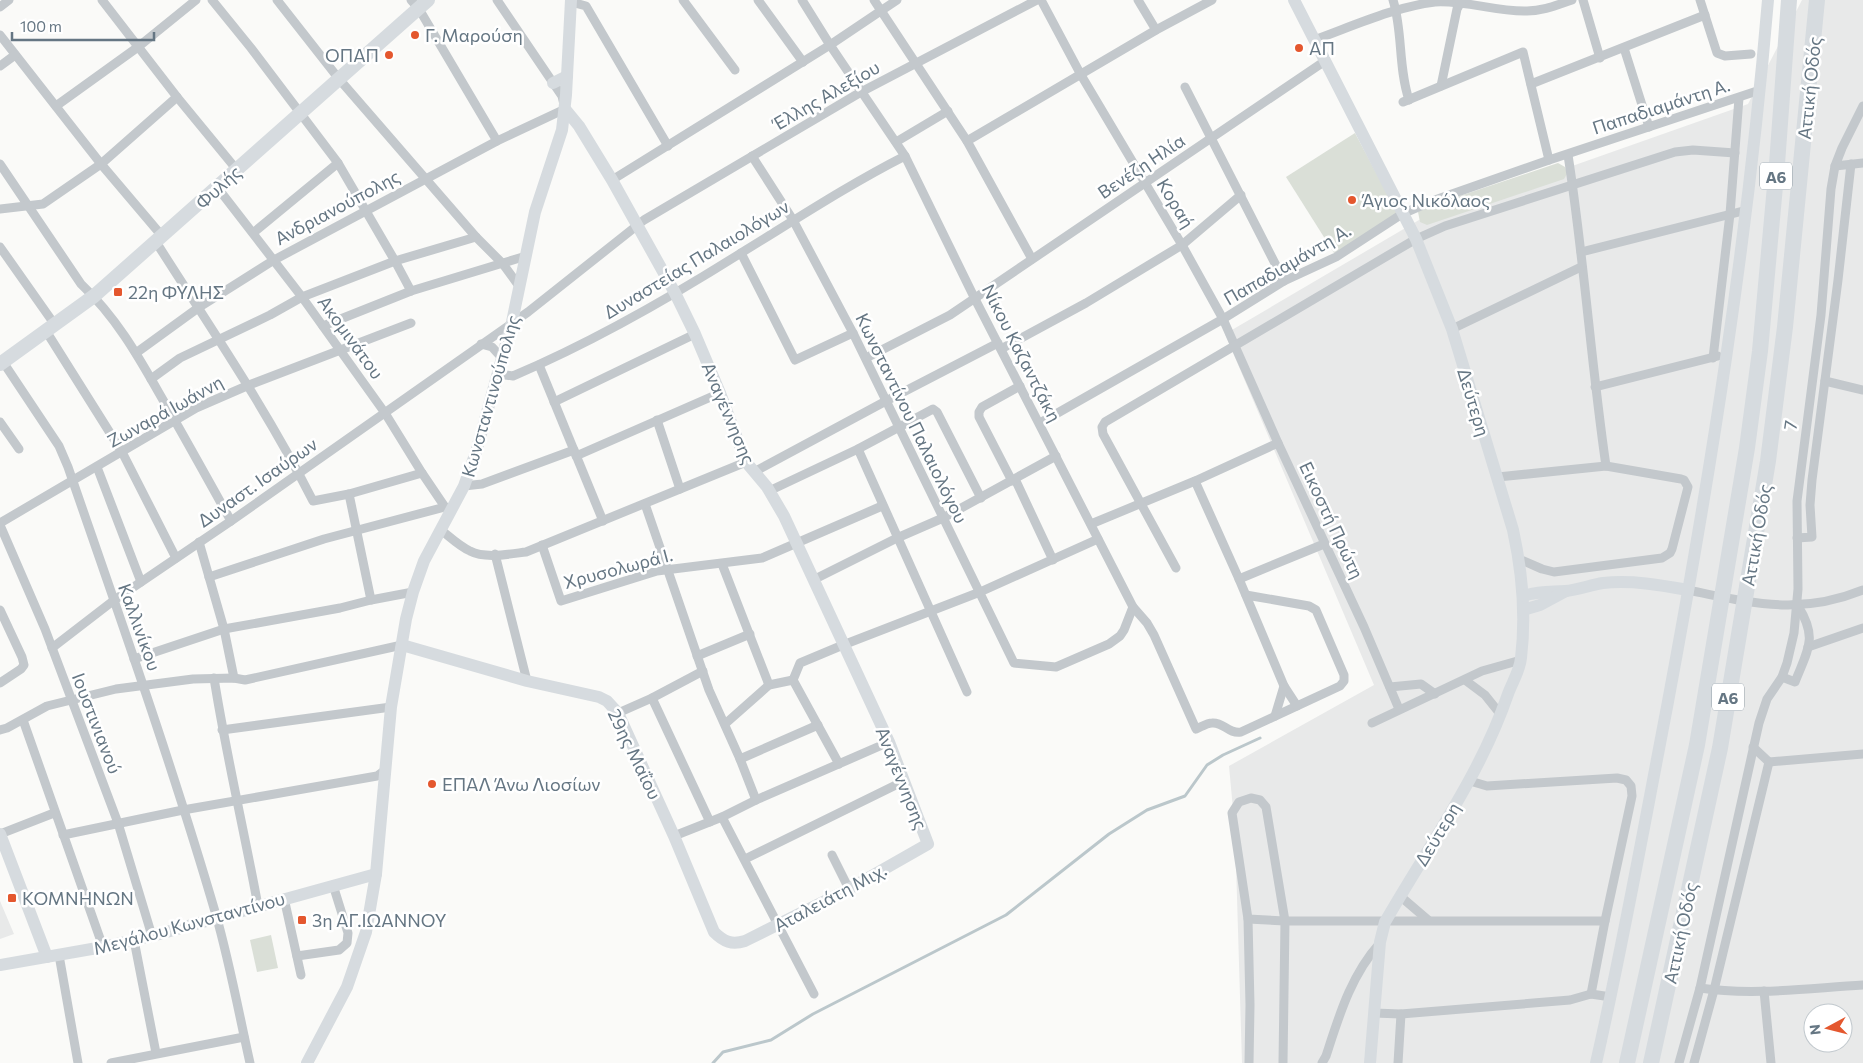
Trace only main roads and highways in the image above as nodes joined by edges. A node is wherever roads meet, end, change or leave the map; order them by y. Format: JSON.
{"nodes":[{"id":1,"x":1789,"y":0,"type":"edge"},
{"id":2,"x":1817,"y":0,"type":"edge"},
{"id":3,"x":419,"y":3,"type":"edge"},
{"id":4,"x":2,"y":363,"type":"edge"},
{"id":5,"x":1627,"y":1063,"type":"edge"},
{"id":6,"x":1651,"y":1063,"type":"edge"}],
"edges":[{"from":1,"to":5,"type":"highway","name":"Αττική Οδός","number":"Α6"},
{"from":2,"to":6,"type":"highway","name":"Αττική Οδός","number":"Α6"},
{"from":3,"to":4,"type":"main road","name":"Φυλής"}]}
